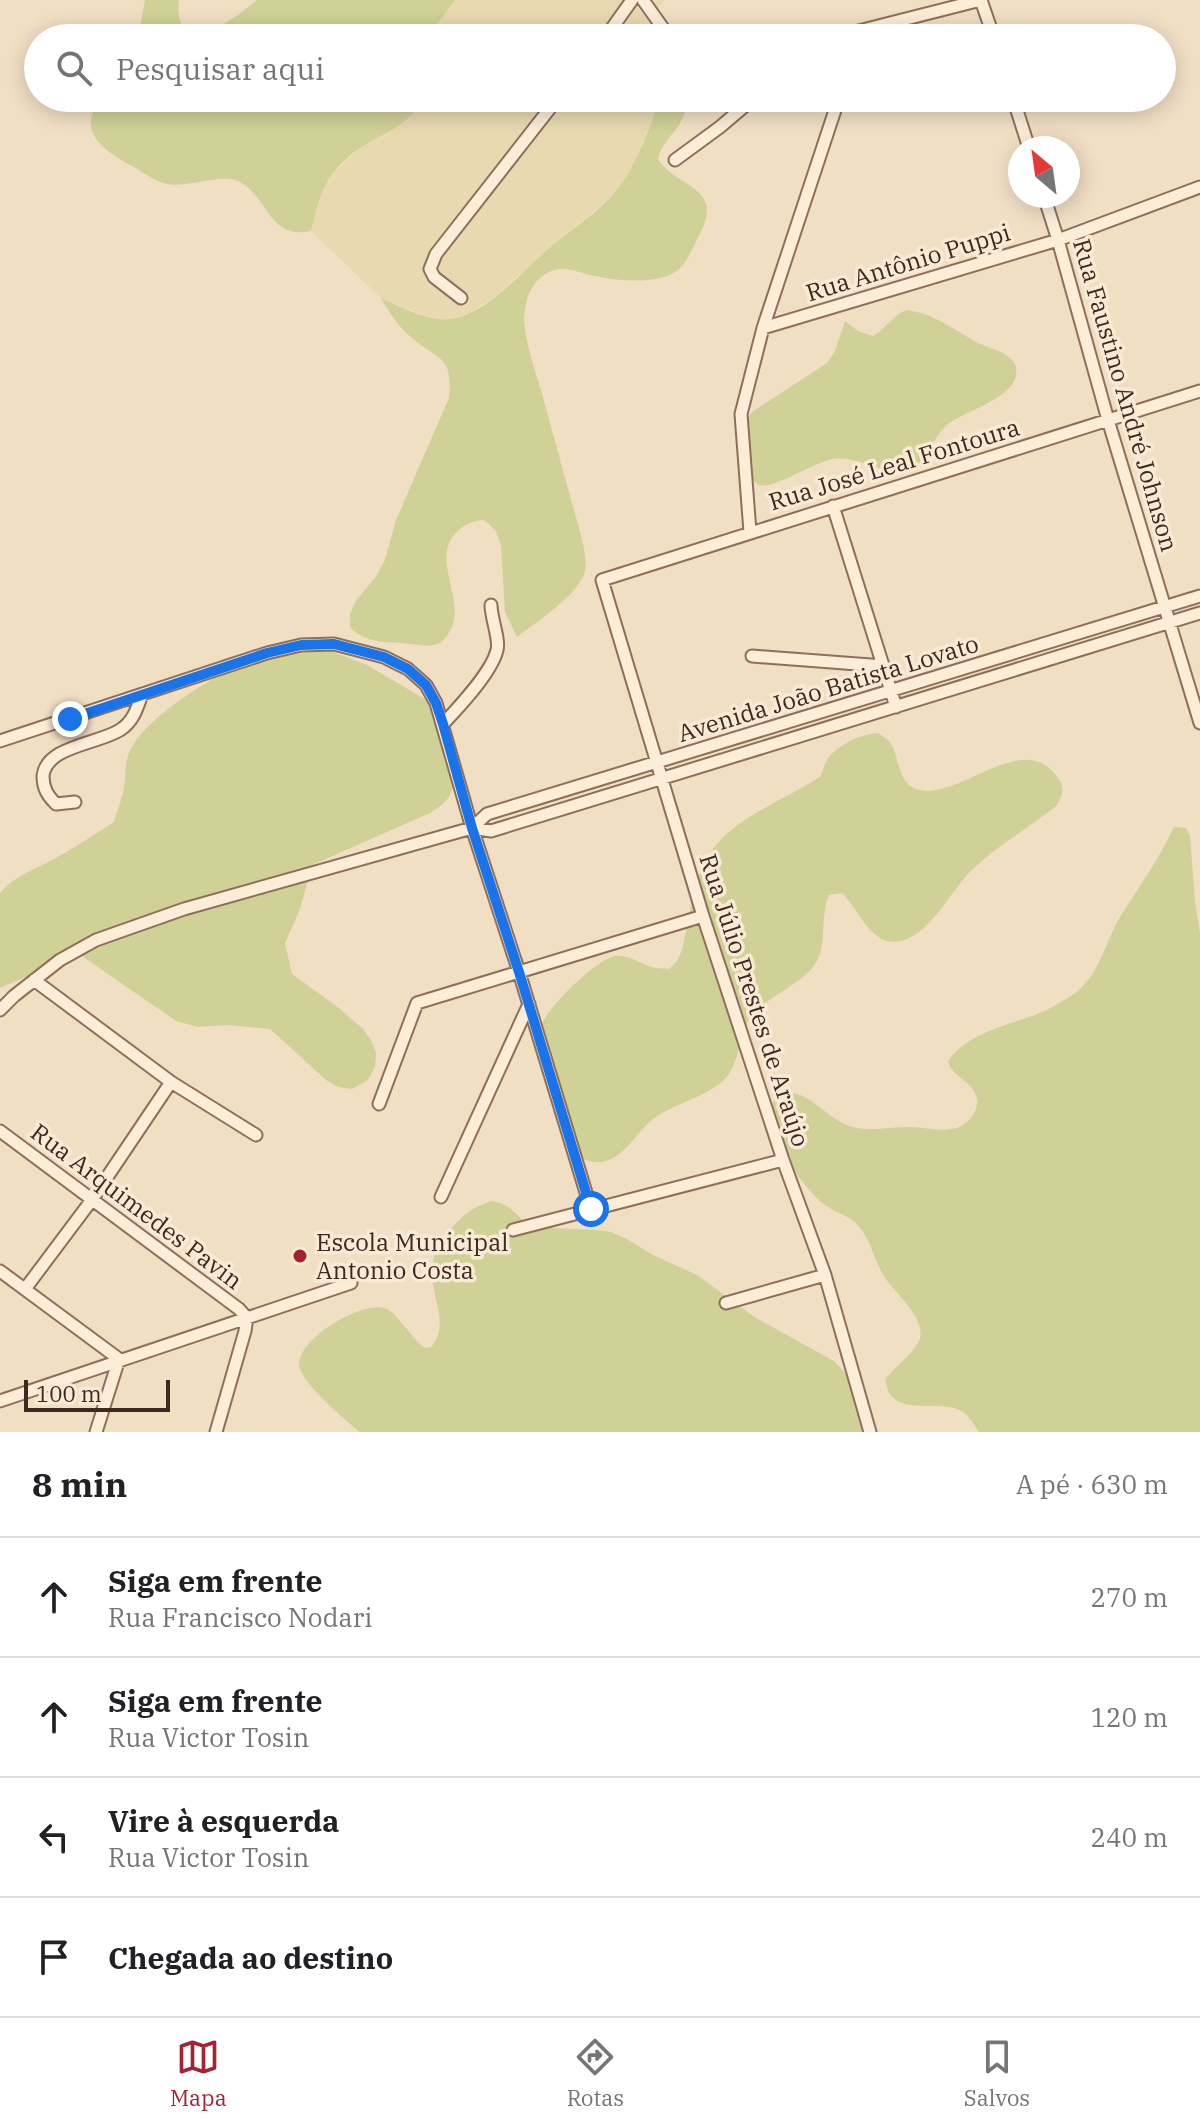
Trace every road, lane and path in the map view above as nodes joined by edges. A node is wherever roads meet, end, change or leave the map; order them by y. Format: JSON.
{"nodes":[{"id":1,"x":632,"y":0,"type":"edge"},
{"id":2,"x":643,"y":0,"type":"edge"},
{"id":3,"x":981,"y":0,"type":"edge"},
{"id":4,"x":615,"y":24,"type":"edge"},
{"id":5,"x":660,"y":24,"type":"edge"},
{"id":6,"x":893,"y":24,"type":"edge"},
{"id":7,"x":989,"y":24,"type":"edge"},
{"id":8,"x":547,"y":112,"type":"edge"},
{"id":9,"x":740,"y":112,"type":"edge"},
{"id":10,"x":834,"y":112,"type":"edge"},
{"id":11,"x":1017,"y":112,"type":"edge"},
{"id":12,"x":1025,"y":136,"type":"edge"},
{"id":13,"x":675,"y":160,"type":"dead end"},
{"id":14,"x":1200,"y":187,"type":"edge"},
{"id":15,"x":1048,"y":208,"type":"edge"},
{"id":16,"x":1058,"y":240,"type":"junction"},
{"id":17,"x":461,"y":298,"type":"dead end"},
{"id":18,"x":763,"y":328,"type":"junction"},
{"id":19,"x":1200,"y":391,"type":"edge"},
{"id":20,"x":1108,"y":420,"type":"junction"},
{"id":21,"x":833,"y":506,"type":"junction"},
{"id":22,"x":750,"y":532,"type":"junction"},
{"id":23,"x":602,"y":580,"type":"joint"},
{"id":24,"x":1200,"y":596,"type":"edge"},
{"id":25,"x":491,"y":605,"type":"dead end"},
{"id":26,"x":1165,"y":607,"type":"junction"},
{"id":27,"x":1200,"y":613,"type":"edge"},
{"id":28,"x":1170,"y":623,"type":"junction"},
{"id":29,"x":752,"y":656,"type":"dead end"},
{"id":30,"x":884,"y":666,"type":"junction"},
{"id":31,"x":892,"y":691,"type":"junction"},
{"id":32,"x":142,"y":694,"type":"junction"},
{"id":33,"x":896,"y":707,"type":"junction"},
{"id":34,"x":1200,"y":723,"type":"edge"},
{"id":35,"x":443,"y":724,"type":"junction"},
{"id":36,"x":0,"y":741,"type":"edge"},
{"id":37,"x":657,"y":764,"type":"junction"},
{"id":38,"x":662,"y":778,"type":"junction"},
{"id":39,"x":75,"y":802,"type":"dead end"},
{"id":40,"x":472,"y":828,"type":"junction"},
{"id":41,"x":703,"y":916,"type":"junction"},
{"id":42,"x":519,"y":972,"type":"junction"},
{"id":43,"x":34,"y":980,"type":"junction"},
{"id":44,"x":529,"y":1004,"type":"junction"},
{"id":45,"x":0,"y":1010,"type":"edge"},
{"id":46,"x":171,"y":1082,"type":"junction"},
{"id":47,"x":379,"y":1104,"type":"dead end"},
{"id":48,"x":0,"y":1131,"type":"edge"},
{"id":49,"x":256,"y":1135,"type":"dead end"},
{"id":50,"x":783,"y":1160,"type":"junction"},
{"id":51,"x":441,"y":1197,"type":"dead end"},
{"id":52,"x":91,"y":1201,"type":"junction"},
{"id":53,"x":591,"y":1209,"type":"junction"},
{"id":54,"x":513,"y":1230,"type":"dead end"},
{"id":55,"x":0,"y":1271,"type":"edge"},
{"id":56,"x":825,"y":1275,"type":"junction"},
{"id":57,"x":351,"y":1283,"type":"dead end"},
{"id":58,"x":25,"y":1289,"type":"junction"},
{"id":59,"x":726,"y":1303,"type":"dead end"},
{"id":60,"x":247,"y":1318,"type":"junction"},
{"id":61,"x":119,"y":1359,"type":"junction"},
{"id":62,"x":0,"y":1401,"type":"edge"},
{"id":63,"x":96,"y":1432,"type":"edge"},
{"id":64,"x":216,"y":1432,"type":"edge"},
{"id":65,"x":870,"y":1432,"type":"edge"}],
"edges":[{"from":1,"to":4,"type":"street"},
{"from":2,"to":5,"type":"street"},
{"from":3,"to":6,"type":"street"},
{"from":3,"to":7,"type":"street"},
{"from":8,"to":17,"type":"street"},
{"from":9,"to":13,"type":"street"},
{"from":10,"to":18,"type":"street"},
{"from":11,"to":12,"type":"street"},
{"from":14,"to":16,"type":"street","name":"Rua Antônio Puppi"},
{"from":15,"to":16,"type":"street","name":"Rua Faustino André Johnson"},
{"from":16,"to":18,"type":"street","name":"Rua Antônio Puppi"},
{"from":16,"to":20,"type":"street","name":"Rua Faustino André Johnson"},
{"from":18,"to":22,"type":"street"},
{"from":19,"to":20,"type":"street","name":"Rua José Leal Fontoura"},
{"from":20,"to":21,"type":"street","name":"Rua José Leal Fontoura"},
{"from":20,"to":26,"type":"street","name":"Rua Faustino André Johnson"},
{"from":21,"to":22,"type":"street","name":"Rua José Leal Fontoura"},
{"from":21,"to":30,"type":"street"},
{"from":22,"to":23,"type":"street","name":"Rua José Leal Fontoura"},
{"from":23,"to":37,"type":"street","name":"Rua Júlio Prestes de Araújo"},
{"from":24,"to":26,"type":"street","name":"Avenida João Batista Lovato"},
{"from":25,"to":35,"type":"street"},
{"from":26,"to":28,"type":"street","name":"Rua Faustino André Johnson"},
{"from":26,"to":31,"type":"street","name":"Avenida João Batista Lovato"},
{"from":27,"to":28,"type":"street","name":"Avenida João Batista Lovato"},
{"from":28,"to":33,"type":"street","name":"Avenida João Batista Lovato"},
{"from":28,"to":34,"type":"street","name":"Rua Faustino André Johnson"},
{"from":29,"to":30,"type":"street"},
{"from":30,"to":31,"type":"street"},
{"from":31,"to":33,"type":"street"},
{"from":31,"to":37,"type":"street","name":"Avenida João Batista Lovato"},
{"from":32,"to":35,"type":"street"},
{"from":32,"to":36,"type":"street"},
{"from":32,"to":39,"type":"street"},
{"from":33,"to":38,"type":"street","name":"Avenida João Batista Lovato"},
{"from":35,"to":40,"type":"street"},
{"from":37,"to":38,"type":"street","name":"Rua Júlio Prestes de Araújo"},
{"from":37,"to":40,"type":"street","name":"Avenida João Batista Lovato"},
{"from":38,"to":40,"type":"street","name":"Avenida João Batista Lovato"},
{"from":38,"to":41,"type":"street","name":"Rua Júlio Prestes de Araújo"},
{"from":40,"to":42,"type":"street"},
{"from":40,"to":43,"type":"street","name":"Avenida João Batista Lovato"},
{"from":41,"to":42,"type":"street"},
{"from":41,"to":50,"type":"street","name":"Rua Júlio Prestes de Araújo"},
{"from":42,"to":44,"type":"street"},
{"from":42,"to":47,"type":"street"},
{"from":43,"to":45,"type":"street","name":"Avenida João Batista Lovato"},
{"from":43,"to":46,"type":"street"},
{"from":44,"to":51,"type":"street"},
{"from":44,"to":53,"type":"street"},
{"from":46,"to":49,"type":"street"},
{"from":46,"to":52,"type":"street"},
{"from":48,"to":52,"type":"street","name":"Rua Arquimedes Pavin"},
{"from":50,"to":53,"type":"street"},
{"from":50,"to":56,"type":"street","name":"Rua Júlio Prestes de Araújo"},
{"from":52,"to":58,"type":"street"},
{"from":52,"to":60,"type":"street","name":"Rua Arquimedes Pavin"},
{"from":53,"to":54,"type":"street"},
{"from":55,"to":58,"type":"street"},
{"from":56,"to":59,"type":"street"},
{"from":56,"to":65,"type":"street","name":"Rua Júlio Prestes de Araújo"},
{"from":57,"to":60,"type":"street"},
{"from":58,"to":61,"type":"street"},
{"from":60,"to":61,"type":"street"},
{"from":60,"to":64,"type":"street"},
{"from":61,"to":62,"type":"street"},
{"from":61,"to":63,"type":"street"}]}
